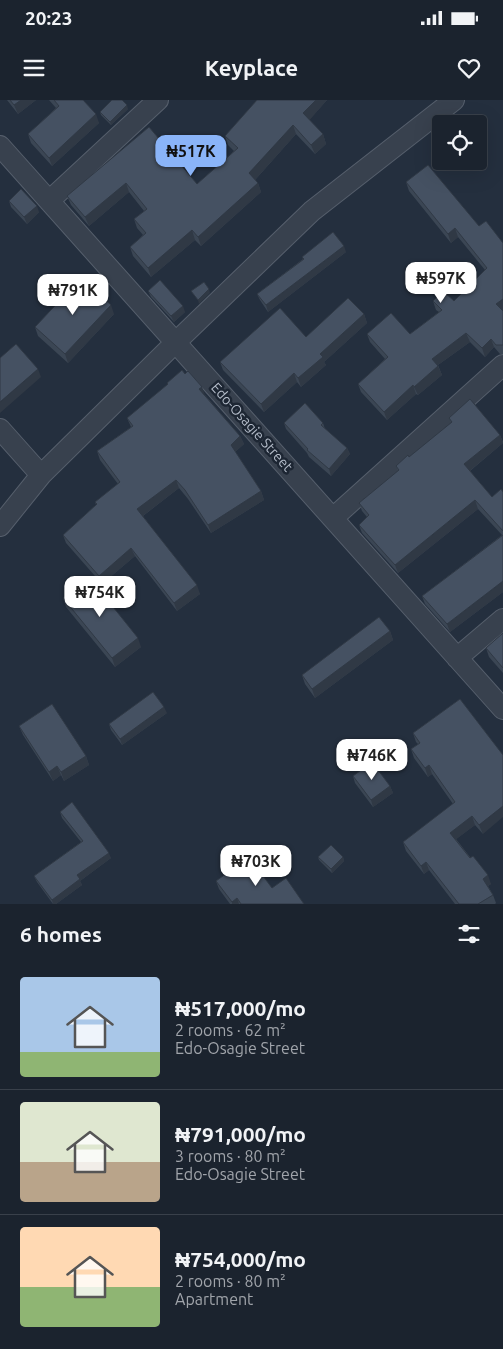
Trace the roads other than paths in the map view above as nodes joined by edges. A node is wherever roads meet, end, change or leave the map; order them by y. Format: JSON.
{"nodes":[{"id":1,"x":158,"y":100,"type":"edge"},
{"id":2,"x":454,"y":100,"type":"edge"},
{"id":3,"x":0,"y":146,"type":"edge"},
{"id":4,"x":49,"y":201,"type":"junction"},
{"id":5,"x":176,"y":342,"type":"junction"},
{"id":6,"x":503,"y":365,"type":"edge"},
{"id":7,"x":0,"y":429,"type":"edge"},
{"id":8,"x":41,"y":475,"type":"junction"},
{"id":9,"x":333,"y":518,"type":"junction"},
{"id":10,"x":0,"y":526,"type":"edge"},
{"id":11,"x":503,"y":618,"type":"edge"},
{"id":12,"x":457,"y":658,"type":"junction"},
{"id":13,"x":503,"y":709,"type":"edge"}],
"edges":[{"from":1,"to":4,"type":"street"},
{"from":2,"to":5,"type":"street"},
{"from":3,"to":4,"type":"street","name":"Edo-Osagie Street"},
{"from":4,"to":5,"type":"street","name":"Edo-Osagie Street"},
{"from":5,"to":8,"type":"street"},
{"from":5,"to":9,"type":"street","name":"Edo-Osagie Street"},
{"from":6,"to":9,"type":"street"},
{"from":7,"to":8,"type":"street"},
{"from":8,"to":10,"type":"street"},
{"from":9,"to":12,"type":"street","name":"Edo-Osagie Street"},
{"from":11,"to":12,"type":"street"},
{"from":12,"to":13,"type":"street","name":"Edo-Osagie Street"}]}
